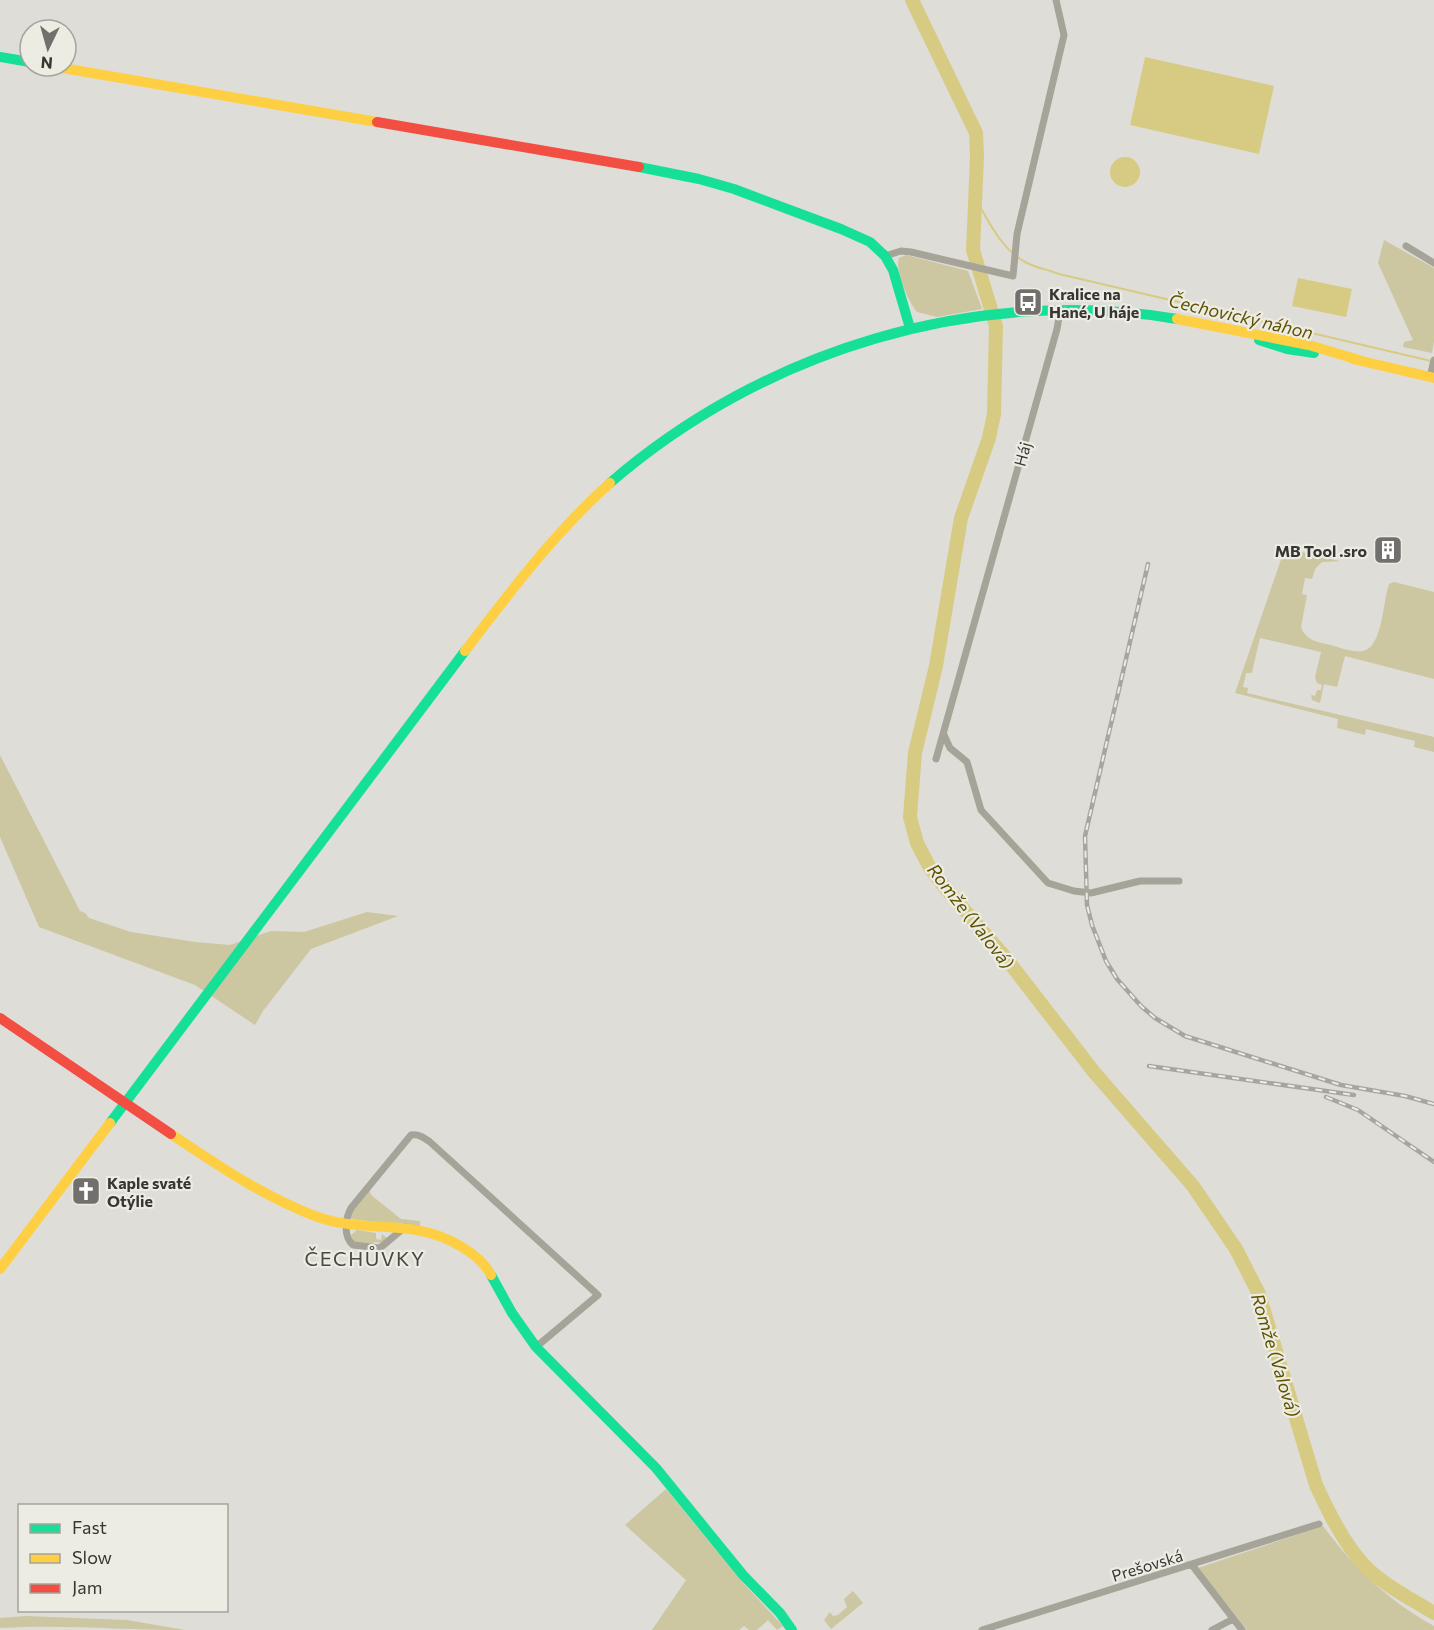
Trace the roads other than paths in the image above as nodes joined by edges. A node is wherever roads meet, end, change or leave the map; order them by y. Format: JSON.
{"nodes":[{"id":1,"x":1056,"y":0,"type":"edge"},
{"id":2,"x":0,"y":57,"type":"edge"},
{"id":3,"x":18,"y":60,"type":"edge"},
{"id":4,"x":78,"y":71,"type":"edge"},
{"id":5,"x":1406,"y":246,"type":"dead end"},
{"id":6,"x":885,"y":256,"type":"junction"},
{"id":7,"x":1434,"y":263,"type":"edge"},
{"id":8,"x":1060,"y":311,"type":"junction"},
{"id":9,"x":910,"y":328,"type":"junction"},
{"id":10,"x":1433,"y":363,"type":"edge"},
{"id":11,"x":1432,"y":377,"type":"edge"},
{"id":12,"x":944,"y":732,"type":"junction"},
{"id":13,"x":936,"y":759,"type":"dead end"},
{"id":14,"x":1179,"y":881,"type":"dead end"},
{"id":15,"x":0,"y":1018,"type":"edge"},
{"id":16,"x":126,"y":1103,"type":"junction"},
{"id":17,"x":346,"y":1224,"type":"junction"},
{"id":18,"x":405,"y":1227,"type":"junction"},
{"id":19,"x":0,"y":1269,"type":"edge"},
{"id":20,"x":536,"y":1347,"type":"junction"},
{"id":21,"x":1319,"y":1524,"type":"dead end"},
{"id":22,"x":1192,"y":1565,"type":"junction"},
{"id":23,"x":1233,"y":1619,"type":"junction"},
{"id":24,"x":792,"y":1630,"type":"edge"},
{"id":25,"x":982,"y":1630,"type":"edge"},
{"id":26,"x":1212,"y":1630,"type":"edge"},
{"id":27,"x":1242,"y":1630,"type":"edge"}],
"edges":[{"from":1,"to":6,"type":"street"},
{"from":2,"to":3,"type":"street"},
{"from":4,"to":6,"type":"street"},
{"from":5,"to":7,"type":"street"},
{"from":6,"to":9,"type":"street"},
{"from":8,"to":9,"type":"street"},
{"from":8,"to":11,"type":"street"},
{"from":8,"to":12,"type":"street","name":"Háj"},
{"from":9,"to":16,"type":"street"},
{"from":10,"to":11,"type":"street"},
{"from":12,"to":13,"type":"street","name":"Háj"},
{"from":12,"to":14,"type":"street"},
{"from":15,"to":16,"type":"street"},
{"from":16,"to":17,"type":"street"},
{"from":16,"to":19,"type":"street"},
{"from":17,"to":18,"type":"street"},
{"from":17,"to":18,"type":"street"},
{"from":17,"to":20,"type":"street"},
{"from":18,"to":20,"type":"street"},
{"from":20,"to":24,"type":"street"},
{"from":21,"to":22,"type":"street","name":"Prešovská"},
{"from":22,"to":23,"type":"street"},
{"from":22,"to":25,"type":"street","name":"Prešovská"},
{"from":23,"to":26,"type":"street"},
{"from":23,"to":27,"type":"street"}]}
